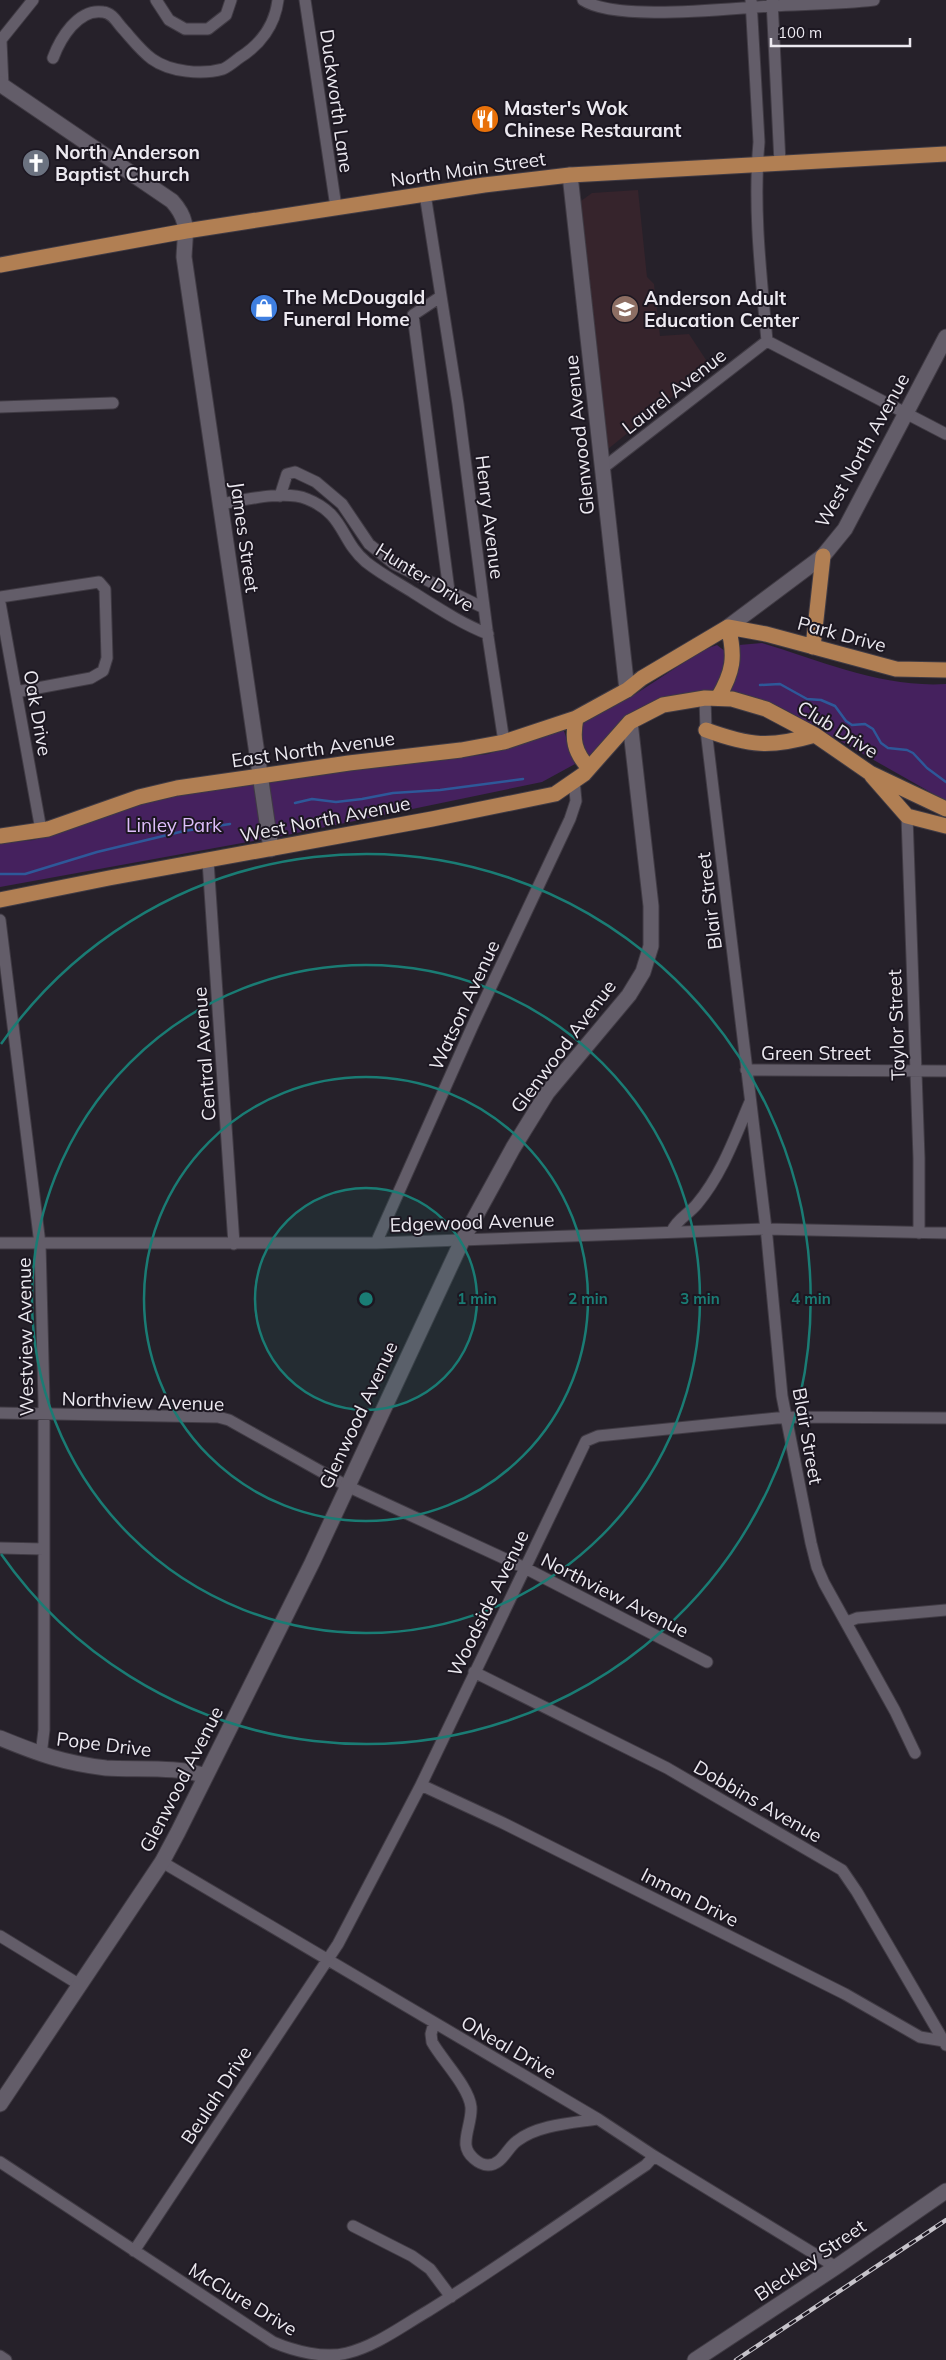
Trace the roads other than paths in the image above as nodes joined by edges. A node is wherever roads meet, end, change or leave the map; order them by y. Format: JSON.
{"nodes":[{"id":1,"x":33,"y":0,"type":"edge"},
{"id":2,"x":156,"y":0,"type":"edge"},
{"id":3,"x":231,"y":0,"type":"edge"},
{"id":4,"x":278,"y":0,"type":"edge"},
{"id":5,"x":305,"y":0,"type":"edge"},
{"id":6,"x":583,"y":0,"type":"edge"},
{"id":7,"x":874,"y":0,"type":"edge"},
{"id":8,"x":772,"y":3,"type":"edge"},
{"id":9,"x":614,"y":4,"type":"edge"},
{"id":10,"x":751,"y":4,"type":"edge"},
{"id":11,"x":0,"y":41,"type":"edge"},
{"id":12,"x":53,"y":58,"type":"dead end"},
{"id":13,"x":2,"y":85,"type":"edge"},
{"id":14,"x":946,"y":154,"type":"edge"},
{"id":15,"x":780,"y":163,"type":"junction"},
{"id":16,"x":757,"y":164,"type":"junction"},
{"id":17,"x":570,"y":176,"type":"junction"},
{"id":18,"x":425,"y":194,"type":"junction"},
{"id":19,"x":336,"y":207,"type":"junction"},
{"id":20,"x":186,"y":231,"type":"junction"},
{"id":21,"x":0,"y":265,"type":"edge"},
{"id":22,"x":440,"y":297,"type":"junction"},
{"id":23,"x":946,"y":337,"type":"edge"},
{"id":24,"x":767,"y":341,"type":"junction"},
{"id":25,"x":113,"y":403,"type":"dead end"},
{"id":26,"x":0,"y":407,"type":"edge"},
{"id":27,"x":906,"y":415,"type":"junction"},
{"id":28,"x":946,"y":434,"type":"edge"},
{"id":29,"x":603,"y":468,"type":"junction"},
{"id":30,"x":280,"y":496,"type":"junction"},
{"id":31,"x":220,"y":504,"type":"junction"},
{"id":32,"x":823,"y":556,"type":"junction"},
{"id":33,"x":449,"y":591,"type":"junction"},
{"id":34,"x":0,"y":597,"type":"edge"},
{"id":35,"x":0,"y":603,"type":"edge"},
{"id":36,"x":484,"y":608,"type":"junction"},
{"id":37,"x":728,"y":627,"type":"junction"},
{"id":38,"x":488,"y":634,"type":"junction"},
{"id":39,"x":813,"y":647,"type":"junction"},
{"id":40,"x":946,"y":670,"type":"edge"},
{"id":41,"x":627,"y":690,"type":"junction"},
{"id":42,"x":16,"y":692,"type":"junction"},
{"id":43,"x":712,"y":698,"type":"junction"},
{"id":44,"x":576,"y":718,"type":"junction"},
{"id":45,"x":630,"y":722,"type":"junction"},
{"id":46,"x":706,"y":730,"type":"junction"},
{"id":47,"x":815,"y":735,"type":"junction"},
{"id":48,"x":504,"y":742,"type":"junction"},
{"id":49,"x":589,"y":768,"type":"junction"},
{"id":50,"x":870,"y":773,"type":"junction"},
{"id":51,"x":260,"y":777,"type":"junction"},
{"id":52,"x":574,"y":780,"type":"junction"},
{"id":53,"x":946,"y":809,"type":"edge"},
{"id":54,"x":907,"y":816,"type":"junction"},
{"id":55,"x":946,"y":826,"type":"edge"},
{"id":56,"x":42,"y":830,"type":"junction"},
{"id":57,"x":0,"y":836,"type":"edge"},
{"id":58,"x":271,"y":849,"type":"junction"},
{"id":59,"x":208,"y":861,"type":"junction"},
{"id":60,"x":0,"y":900,"type":"edge"},
{"id":61,"x":0,"y":920,"type":"edge"},
{"id":62,"x":746,"y":1070,"type":"junction"},
{"id":63,"x":914,"y":1070,"type":"junction"},
{"id":64,"x":946,"y":1071,"type":"edge"},
{"id":65,"x":750,"y":1100,"type":"junction"},
{"id":66,"x":766,"y":1229,"type":"junction"},
{"id":67,"x":672,"y":1232,"type":"junction"},
{"id":68,"x":919,"y":1233,"type":"junction"},
{"id":69,"x":946,"y":1233,"type":"edge"},
{"id":70,"x":462,"y":1241,"type":"junction"},
{"id":71,"x":0,"y":1243,"type":"edge"},
{"id":72,"x":376,"y":1243,"type":"junction"},
{"id":73,"x":40,"y":1244,"type":"junction"},
{"id":74,"x":234,"y":1244,"type":"junction"},
{"id":75,"x":0,"y":1413,"type":"edge"},
{"id":76,"x":44,"y":1414,"type":"junction"},
{"id":77,"x":787,"y":1417,"type":"junction"},
{"id":78,"x":946,"y":1418,"type":"edge"},
{"id":79,"x":347,"y":1486,"type":"junction"},
{"id":80,"x":0,"y":1548,"type":"edge"},
{"id":81,"x":44,"y":1549,"type":"junction"},
{"id":82,"x":525,"y":1568,"type":"junction"},
{"id":83,"x":946,"y":1610,"type":"edge"},
{"id":84,"x":847,"y":1622,"type":"junction"},
{"id":85,"x":707,"y":1662,"type":"dead end"},
{"id":86,"x":474,"y":1672,"type":"junction"},
{"id":87,"x":0,"y":1738,"type":"edge"},
{"id":88,"x":915,"y":1753,"type":"dead end"},
{"id":89,"x":41,"y":1755,"type":"junction"},
{"id":90,"x":205,"y":1776,"type":"junction"},
{"id":91,"x":420,"y":1785,"type":"junction"},
{"id":92,"x":162,"y":1862,"type":"junction"},
{"id":93,"x":0,"y":1936,"type":"edge"},
{"id":94,"x":328,"y":1959,"type":"junction"},
{"id":95,"x":80,"y":1985,"type":"junction"},
{"id":96,"x":434,"y":2023,"type":"junction"},
{"id":97,"x":945,"y":2043,"type":"edge"},
{"id":98,"x":0,"y":2104,"type":"edge"},
{"id":99,"x":598,"y":2118,"type":"junction"},
{"id":100,"x":654,"y":2156,"type":"junction"},
{"id":101,"x":0,"y":2162,"type":"edge"},
{"id":102,"x":946,"y":2191,"type":"edge"},
{"id":103,"x":353,"y":2226,"type":"dead end"},
{"id":104,"x":134,"y":2251,"type":"junction"},
{"id":105,"x":836,"y":2267,"type":"junction"},
{"id":106,"x":451,"y":2296,"type":"junction"},
{"id":107,"x":0,"y":2356,"type":"edge"},
{"id":108,"x":6,"y":2360,"type":"edge"},
{"id":109,"x":695,"y":2360,"type":"edge"}],
"edges":[{"from":1,"to":11,"type":"street"},
{"from":2,"to":3,"type":"street"},
{"from":4,"to":12,"type":"street"},
{"from":5,"to":19,"type":"street","name":"Duckworth Lane"},
{"from":6,"to":9,"type":"street"},
{"from":7,"to":8,"type":"street"},
{"from":8,"to":10,"type":"street"},
{"from":8,"to":15,"type":"street"},
{"from":9,"to":10,"type":"street"},
{"from":10,"to":16,"type":"street"},
{"from":11,"to":13,"type":"street"},
{"from":13,"to":20,"type":"street"},
{"from":14,"to":15,"type":"main road","name":"North Main Street"},
{"from":15,"to":16,"type":"main road","name":"North Main Street"},
{"from":16,"to":17,"type":"main road","name":"North Main Street"},
{"from":16,"to":24,"type":"street"},
{"from":17,"to":18,"type":"main road","name":"North Main Street"},
{"from":17,"to":29,"type":"street","name":"Glenwood Avenue"},
{"from":18,"to":19,"type":"main road","name":"North Main Street"},
{"from":18,"to":22,"type":"street","name":"Henry Avenue"},
{"from":19,"to":20,"type":"main road","name":"North Main Street"},
{"from":20,"to":21,"type":"main road","name":"North Main Street"},
{"from":20,"to":31,"type":"street","name":"James Street"},
{"from":22,"to":33,"type":"street"},
{"from":22,"to":36,"type":"street","name":"Henry Avenue"},
{"from":23,"to":27,"type":"street","name":"West North Avenue"},
{"from":24,"to":27,"type":"street"},
{"from":24,"to":29,"type":"street","name":"Laurel Avenue"},
{"from":25,"to":26,"type":"street"},
{"from":27,"to":28,"type":"street"},
{"from":27,"to":32,"type":"street","name":"West North Avenue"},
{"from":29,"to":41,"type":"street","name":"Glenwood Avenue"},
{"from":30,"to":31,"type":"street","name":"Hunter Drive"},
{"from":30,"to":33,"type":"street","name":"Hunter Drive"},
{"from":30,"to":38,"type":"street","name":"Hunter Drive"},
{"from":31,"to":51,"type":"street","name":"James Street"},
{"from":32,"to":37,"type":"street","name":"West North Avenue"},
{"from":32,"to":39,"type":"main road"},
{"from":33,"to":36,"type":"street","name":"Hunter Drive"},
{"from":34,"to":42,"type":"street"},
{"from":35,"to":42,"type":"street","name":"Oak Drive"},
{"from":36,"to":38,"type":"street","name":"Henry Avenue"},
{"from":37,"to":39,"type":"main road","name":"Park Drive"},
{"from":37,"to":41,"type":"main road","name":"West North Avenue"},
{"from":37,"to":43,"type":"main road"},
{"from":38,"to":48,"type":"street","name":"Henry Avenue"},
{"from":39,"to":40,"type":"main road","name":"Park Drive"},
{"from":41,"to":44,"type":"main road","name":"East North Avenue"},
{"from":42,"to":56,"type":"street","name":"Oak Drive"},
{"from":43,"to":45,"type":"main road"},
{"from":43,"to":46,"type":"street","name":"Blair Street"},
{"from":43,"to":47,"type":"main road","name":"Club Drive"},
{"from":44,"to":48,"type":"main road","name":"East North Avenue"},
{"from":44,"to":49,"type":"main road"},
{"from":45,"to":49,"type":"main road","name":"West North Avenue"},
{"from":45,"to":70,"type":"street","name":"Glenwood Avenue"},
{"from":46,"to":47,"type":"main road"},
{"from":46,"to":62,"type":"street","name":"Blair Street"},
{"from":47,"to":50,"type":"main road","name":"Club Drive"},
{"from":48,"to":51,"type":"main road","name":"East North Avenue"},
{"from":49,"to":52,"type":"main road","name":"West North Avenue"},
{"from":50,"to":53,"type":"main road","name":"Club Drive"},
{"from":50,"to":54,"type":"main road"},
{"from":51,"to":56,"type":"main road","name":"East North Avenue"},
{"from":51,"to":58,"type":"street","name":"James Street"},
{"from":52,"to":58,"type":"main road","name":"West North Avenue"},
{"from":52,"to":72,"type":"street","name":"Watson Avenue"},
{"from":54,"to":55,"type":"main road"},
{"from":54,"to":63,"type":"street","name":"Taylor Street"},
{"from":56,"to":57,"type":"main road","name":"East North Avenue"},
{"from":58,"to":59,"type":"main road","name":"West North Avenue"},
{"from":59,"to":60,"type":"main road","name":"West North Avenue"},
{"from":59,"to":74,"type":"street","name":"Central Avenue"},
{"from":61,"to":73,"type":"street","name":"Westview Avenue"},
{"from":62,"to":63,"type":"street","name":"Green Street"},
{"from":62,"to":65,"type":"street","name":"Blair Street"},
{"from":63,"to":64,"type":"street","name":"Green Street"},
{"from":63,"to":68,"type":"street","name":"Taylor Street"},
{"from":65,"to":66,"type":"street","name":"Blair Street"},
{"from":65,"to":67,"type":"street","name":"Blair Street"},
{"from":66,"to":67,"type":"street","name":"Edgewood Avenue"},
{"from":66,"to":68,"type":"street","name":"Edgewood Avenue"},
{"from":66,"to":77,"type":"street","name":"Blair Street"},
{"from":67,"to":70,"type":"street","name":"Edgewood Avenue"},
{"from":68,"to":69,"type":"street","name":"Edgewood Avenue"},
{"from":70,"to":72,"type":"street","name":"Edgewood Avenue"},
{"from":70,"to":79,"type":"street","name":"Glenwood Avenue"},
{"from":71,"to":73,"type":"street","name":"Edgewood Avenue"},
{"from":72,"to":74,"type":"street","name":"Edgewood Avenue"},
{"from":73,"to":74,"type":"street","name":"Edgewood Avenue"},
{"from":73,"to":76,"type":"street","name":"Westview Avenue"},
{"from":75,"to":76,"type":"street","name":"Northview Avenue"},
{"from":76,"to":79,"type":"street","name":"Northview Avenue"},
{"from":76,"to":81,"type":"street","name":"Westview Avenue"},
{"from":77,"to":78,"type":"street"},
{"from":77,"to":82,"type":"street","name":"Woodside Avenue"},
{"from":77,"to":84,"type":"street","name":"Blair Street"},
{"from":79,"to":82,"type":"street","name":"Northview Avenue"},
{"from":79,"to":90,"type":"street","name":"Glenwood Avenue"},
{"from":80,"to":81,"type":"street"},
{"from":81,"to":89,"type":"street","name":"Westview Avenue"},
{"from":82,"to":85,"type":"street","name":"Northview Avenue"},
{"from":82,"to":86,"type":"street","name":"Woodside Avenue"},
{"from":83,"to":84,"type":"street"},
{"from":84,"to":88,"type":"street","name":"Blair Street"},
{"from":86,"to":91,"type":"street","name":"Woodside Avenue"},
{"from":86,"to":97,"type":"street","name":"Dobbins Avenue"},
{"from":87,"to":89,"type":"street","name":"Pope Drive"},
{"from":89,"to":90,"type":"street","name":"Pope Drive"},
{"from":90,"to":92,"type":"street","name":"Glenwood Avenue"},
{"from":91,"to":94,"type":"street","name":"Woodside Avenue"},
{"from":91,"to":97,"type":"street","name":"Inman Drive"},
{"from":92,"to":94,"type":"street","name":"ONeal Drive"},
{"from":92,"to":95,"type":"street","name":"Glenwood Avenue"},
{"from":93,"to":95,"type":"street"},
{"from":94,"to":96,"type":"street","name":"ONeal Drive"},
{"from":94,"to":104,"type":"street","name":"Beulah Drive"},
{"from":95,"to":98,"type":"street","name":"Glenwood Avenue"},
{"from":96,"to":99,"type":"street","name":"ONeal Drive"},
{"from":96,"to":99,"type":"street"},
{"from":99,"to":100,"type":"street","name":"ONeal Drive"},
{"from":100,"to":105,"type":"street","name":"ONeal Drive"},
{"from":100,"to":106,"type":"street","name":"McClure Drive"},
{"from":101,"to":104,"type":"street","name":"McClure Drive"},
{"from":102,"to":105,"type":"street","name":"Bleckley Street"},
{"from":103,"to":106,"type":"street"},
{"from":104,"to":106,"type":"street","name":"McClure Drive"},
{"from":105,"to":109,"type":"street","name":"Bleckley Street"},
{"from":107,"to":108,"type":"street"}]}
